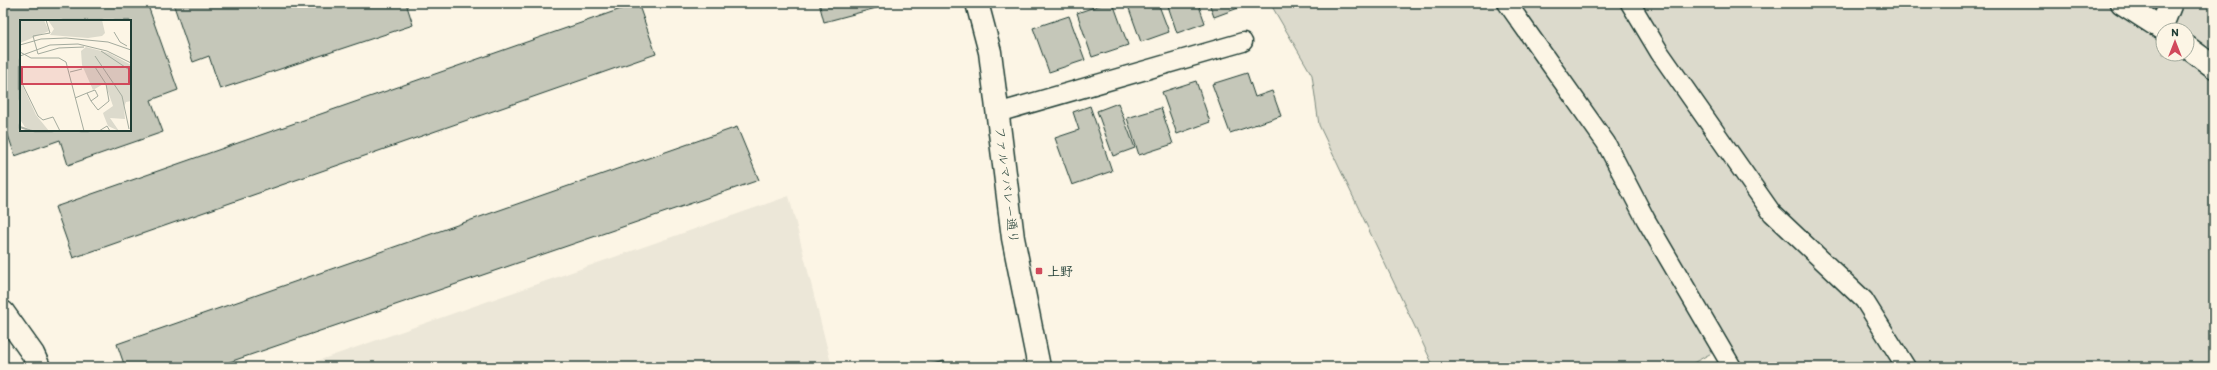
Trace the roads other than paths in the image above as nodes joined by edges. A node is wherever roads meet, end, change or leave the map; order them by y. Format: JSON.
{"nodes":[{"id":1,"x":977,"y":3,"type":"edge"},
{"id":2,"x":1507,"y":3,"type":"edge"},
{"id":3,"x":1630,"y":3,"type":"edge"},
{"id":4,"x":2122,"y":3,"type":"edge"},
{"id":5,"x":2171,"y":3,"type":"edge"},
{"id":6,"x":2164,"y":22,"type":"edge"},
{"id":7,"x":2155,"y":24,"type":"edge"},
{"id":8,"x":1242,"y":42,"type":"dead end"},
{"id":9,"x":2195,"y":53,"type":"edge"},
{"id":10,"x":2214,"y":66,"type":"edge"},
{"id":11,"x":997,"y":113,"type":"junction"},
{"id":12,"x":3,"y":312,"type":"edge"},
{"id":13,"x":39,"y":367,"type":"edge"},
{"id":14,"x":1039,"y":367,"type":"edge"},
{"id":15,"x":1732,"y":367,"type":"edge"},
{"id":16,"x":1906,"y":367,"type":"edge"}],
"edges":[{"from":1,"to":11,"type":"street","name":"ファルマバレー通り"},
{"from":2,"to":15,"type":"lane"},
{"from":3,"to":16,"type":"lane"},
{"from":4,"to":7,"type":"street"},
{"from":5,"to":6,"type":"street"},
{"from":8,"to":11,"type":"lane"},
{"from":9,"to":10,"type":"street"},
{"from":11,"to":14,"type":"street","name":"ファルマバレー通り"},
{"from":12,"to":13,"type":"street"}]}
